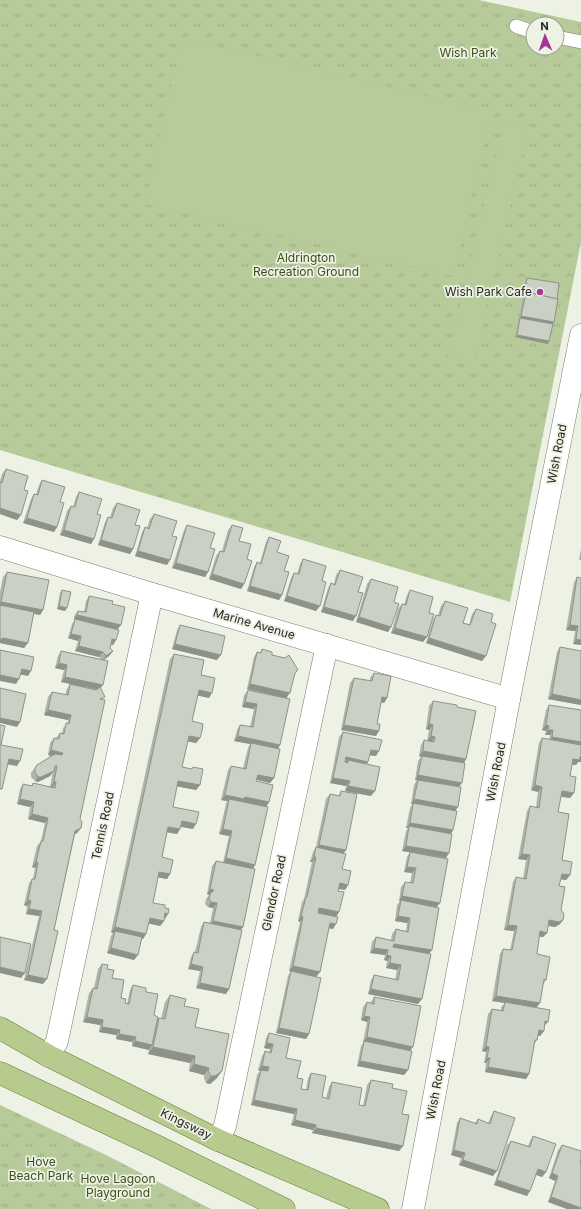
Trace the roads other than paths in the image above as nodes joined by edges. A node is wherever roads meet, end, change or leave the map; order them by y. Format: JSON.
{"nodes":[{"id":1,"x":516,"y":26,"type":"dead end"},
{"id":2,"x":525,"y":29,"type":"edge"},
{"id":3,"x":565,"y":39,"type":"edge"},
{"id":4,"x":581,"y":42,"type":"edge"},
{"id":5,"x":581,"y":335,"type":"edge"},
{"id":6,"x":0,"y":547,"type":"edge"},
{"id":7,"x":152,"y":594,"type":"junction"},
{"id":8,"x":327,"y":645,"type":"junction"},
{"id":9,"x":509,"y":699,"type":"junction"},
{"id":10,"x":0,"y":1028,"type":"edge"},
{"id":11,"x":49,"y":1056,"type":"junction"},
{"id":12,"x":0,"y":1073,"type":"edge"},
{"id":13,"x":218,"y":1140,"type":"junction"},
{"id":14,"x":284,"y":1209,"type":"edge"},
{"id":15,"x":378,"y":1209,"type":"edge"},
{"id":16,"x":413,"y":1209,"type":"edge"}],
"edges":[{"from":1,"to":2,"type":"lane"},
{"from":3,"to":4,"type":"lane"},
{"from":5,"to":9,"type":"street","name":"Wish Road"},
{"from":6,"to":7,"type":"street","name":"Marine Avenue"},
{"from":7,"to":8,"type":"street","name":"Marine Avenue"},
{"from":7,"to":11,"type":"street","name":"Tennis Road"},
{"from":8,"to":9,"type":"street","name":"Marine Avenue"},
{"from":8,"to":13,"type":"street","name":"Glendor Road"},
{"from":9,"to":16,"type":"street","name":"Wish Road"},
{"from":10,"to":11,"type":"main road","name":"Kingsway"},
{"from":11,"to":13,"type":"main road","name":"Kingsway"},
{"from":12,"to":14,"type":"main road"},
{"from":13,"to":15,"type":"main road","name":"Kingsway"}]}
